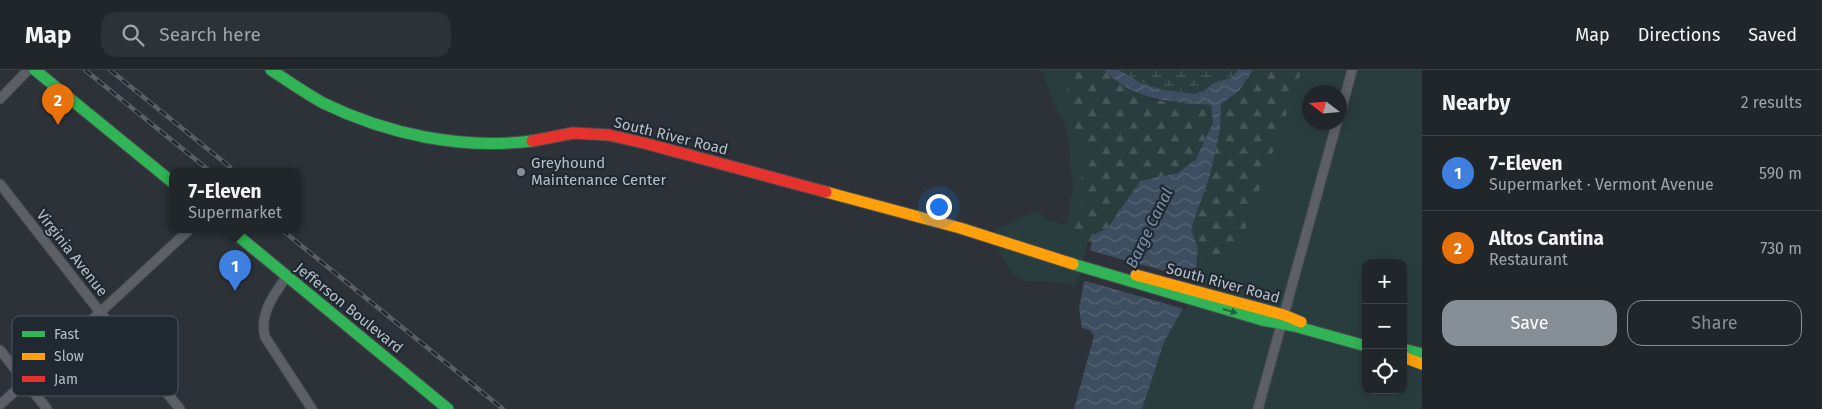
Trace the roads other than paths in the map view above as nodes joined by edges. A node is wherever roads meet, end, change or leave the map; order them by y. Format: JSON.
{"nodes":[{"id":1,"x":28,"y":70,"type":"edge"},
{"id":2,"x":35,"y":70,"type":"edge"},
{"id":3,"x":271,"y":70,"type":"edge"},
{"id":4,"x":1352,"y":70,"type":"edge"},
{"id":5,"x":1347,"y":89,"type":"edge"},
{"id":6,"x":0,"y":99,"type":"edge"},
{"id":7,"x":1336,"y":130,"type":"edge"},
{"id":8,"x":169,"y":180,"type":"edge"},
{"id":9,"x":0,"y":184,"type":"edge"},
{"id":10,"x":186,"y":233,"type":"edge"},
{"id":11,"x":235,"y":233,"type":"edge"},
{"id":12,"x":287,"y":276,"type":"junction"},
{"id":13,"x":100,"y":312,"type":"junction"},
{"id":14,"x":96,"y":316,"type":"edge"},
{"id":15,"x":103,"y":316,"type":"edge"},
{"id":16,"x":1283,"y":320,"type":"junction"},
{"id":17,"x":1362,"y":339,"type":"edge"},
{"id":18,"x":1362,"y":345,"type":"edge"},
{"id":19,"x":0,"y":350,"type":"edge"},
{"id":20,"x":1407,"y":351,"type":"edge"},
{"id":21,"x":1422,"y":354,"type":"edge"},
{"id":22,"x":1407,"y":358,"type":"edge"},
{"id":23,"x":12,"y":364,"type":"edge"},
{"id":24,"x":1422,"y":364,"type":"edge"},
{"id":25,"x":12,"y":394,"type":"edge"},
{"id":26,"x":37,"y":396,"type":"edge"},
{"id":27,"x":169,"y":396,"type":"edge"},
{"id":28,"x":0,"y":405,"type":"edge"},
{"id":29,"x":47,"y":409,"type":"edge"},
{"id":30,"x":180,"y":409,"type":"edge"},
{"id":31,"x":312,"y":409,"type":"edge"},
{"id":32,"x":448,"y":409,"type":"edge"},
{"id":33,"x":1258,"y":409,"type":"edge"}],
"edges":[{"from":1,"to":6,"type":"street"},
{"from":2,"to":8,"type":"street"},
{"from":3,"to":16,"type":"street","name":"South River Road"},
{"from":4,"to":5,"type":"street"},
{"from":7,"to":16,"type":"street","name":"South River Road"},
{"from":9,"to":13,"type":"street","name":"Virginia Avenue"},
{"from":10,"to":13,"type":"street"},
{"from":11,"to":12,"type":"street","name":"Jefferson Boulevard"},
{"from":12,"to":31,"type":"street"},
{"from":12,"to":32,"type":"street","name":"Jefferson Boulevard"},
{"from":13,"to":14,"type":"street"},
{"from":13,"to":15,"type":"street","name":"Virginia Avenue"},
{"from":16,"to":17,"type":"street"},
{"from":16,"to":18,"type":"street"},
{"from":16,"to":33,"type":"street"},
{"from":19,"to":23,"type":"street"},
{"from":20,"to":21,"type":"street"},
{"from":22,"to":24,"type":"street"},
{"from":25,"to":28,"type":"street"},
{"from":26,"to":29,"type":"street"},
{"from":27,"to":30,"type":"street","name":"Virginia Avenue"}]}
